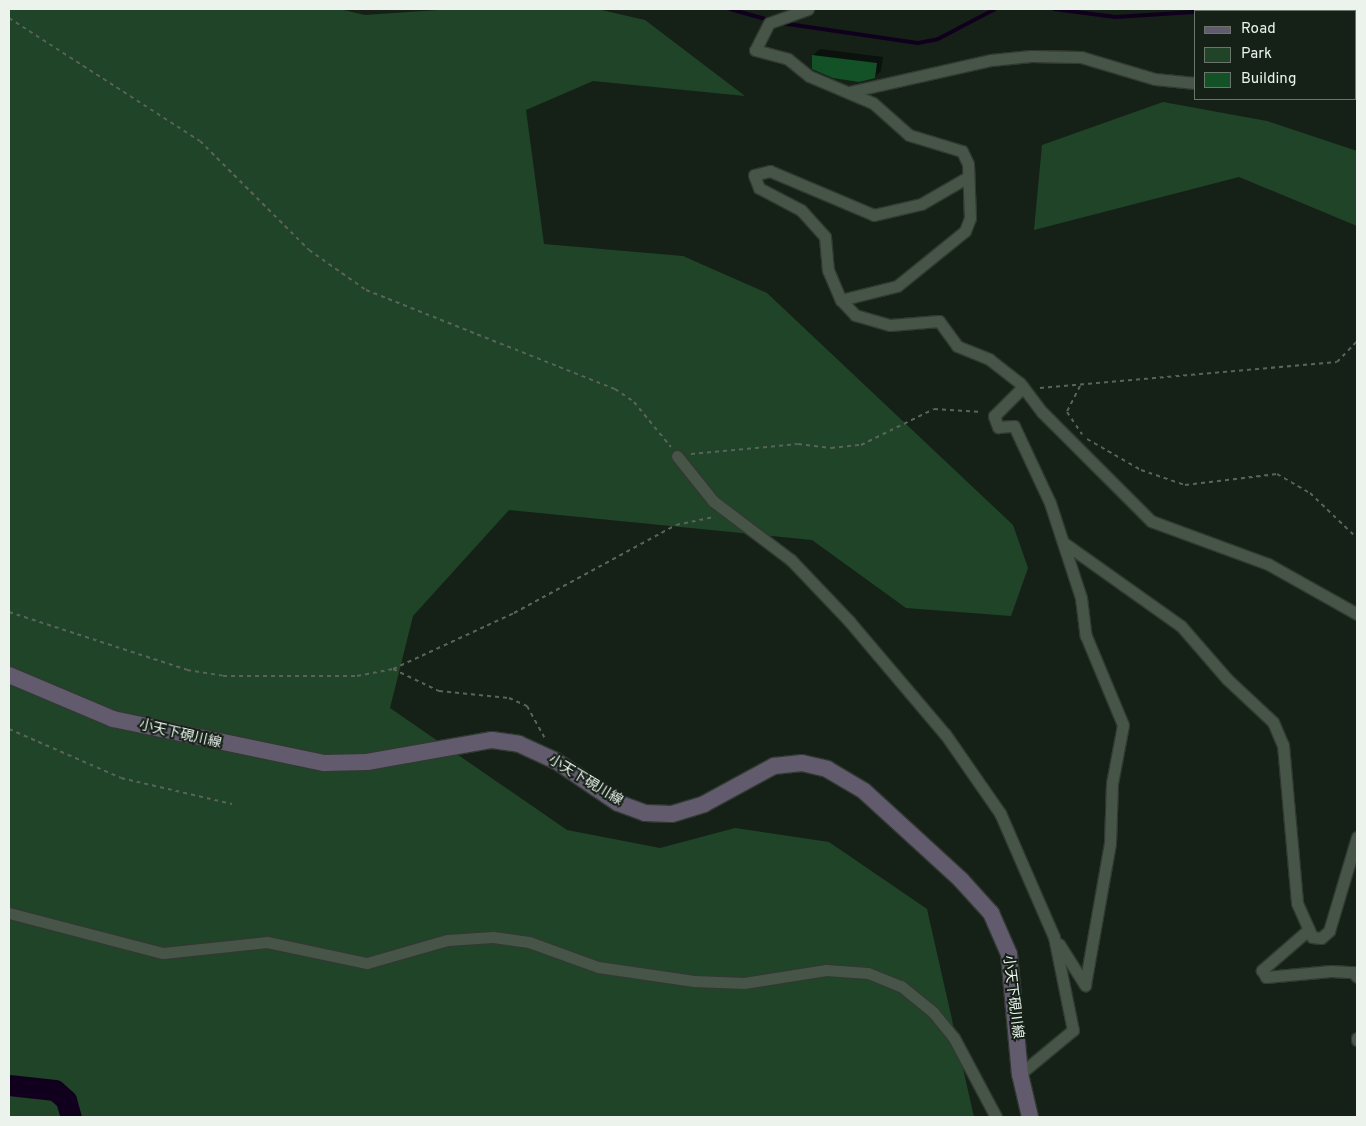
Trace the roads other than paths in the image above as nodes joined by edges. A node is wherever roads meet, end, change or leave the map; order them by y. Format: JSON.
{"nodes":[{"id":1,"x":808,"y":9,"type":"edge"},
{"id":2,"x":1194,"y":83,"type":"edge"},
{"id":3,"x":849,"y":92,"type":"junction"},
{"id":4,"x":968,"y":177,"type":"junction"},
{"id":5,"x":841,"y":300,"type":"junction"},
{"id":6,"x":1023,"y":387,"type":"junction"},
{"id":7,"x":677,"y":456,"type":"road end"},
{"id":8,"x":1064,"y":543,"type":"junction"},
{"id":9,"x":1357,"y":614,"type":"edge"},
{"id":10,"x":9,"y":675,"type":"edge"},
{"id":11,"x":1357,"y":837,"type":"edge"},
{"id":12,"x":9,"y":913,"type":"edge"},
{"id":13,"x":1307,"y":931,"type":"junction"},
{"id":14,"x":1054,"y":937,"type":"junction"},
{"id":15,"x":1357,"y":976,"type":"edge"},
{"id":16,"x":1020,"y":1074,"type":"junction"},
{"id":17,"x":996,"y":1117,"type":"edge"},
{"id":18,"x":1030,"y":1117,"type":"edge"}],
"edges":[{"from":1,"to":3,"type":"street"},
{"from":2,"to":3,"type":"street"},
{"from":3,"to":4,"type":"street"},
{"from":4,"to":5,"type":"street"},
{"from":4,"to":5,"type":"street"},
{"from":5,"to":6,"type":"street"},
{"from":6,"to":8,"type":"street"},
{"from":6,"to":9,"type":"street"},
{"from":7,"to":14,"type":"street"},
{"from":8,"to":13,"type":"street"},
{"from":8,"to":14,"type":"street"},
{"from":10,"to":16,"type":"main road","name":"小天下硯川線"},
{"from":11,"to":13,"type":"street"},
{"from":12,"to":17,"type":"street"},
{"from":13,"to":15,"type":"street"},
{"from":14,"to":16,"type":"street"},
{"from":16,"to":18,"type":"main road","name":"小天下硯川線"}]}
